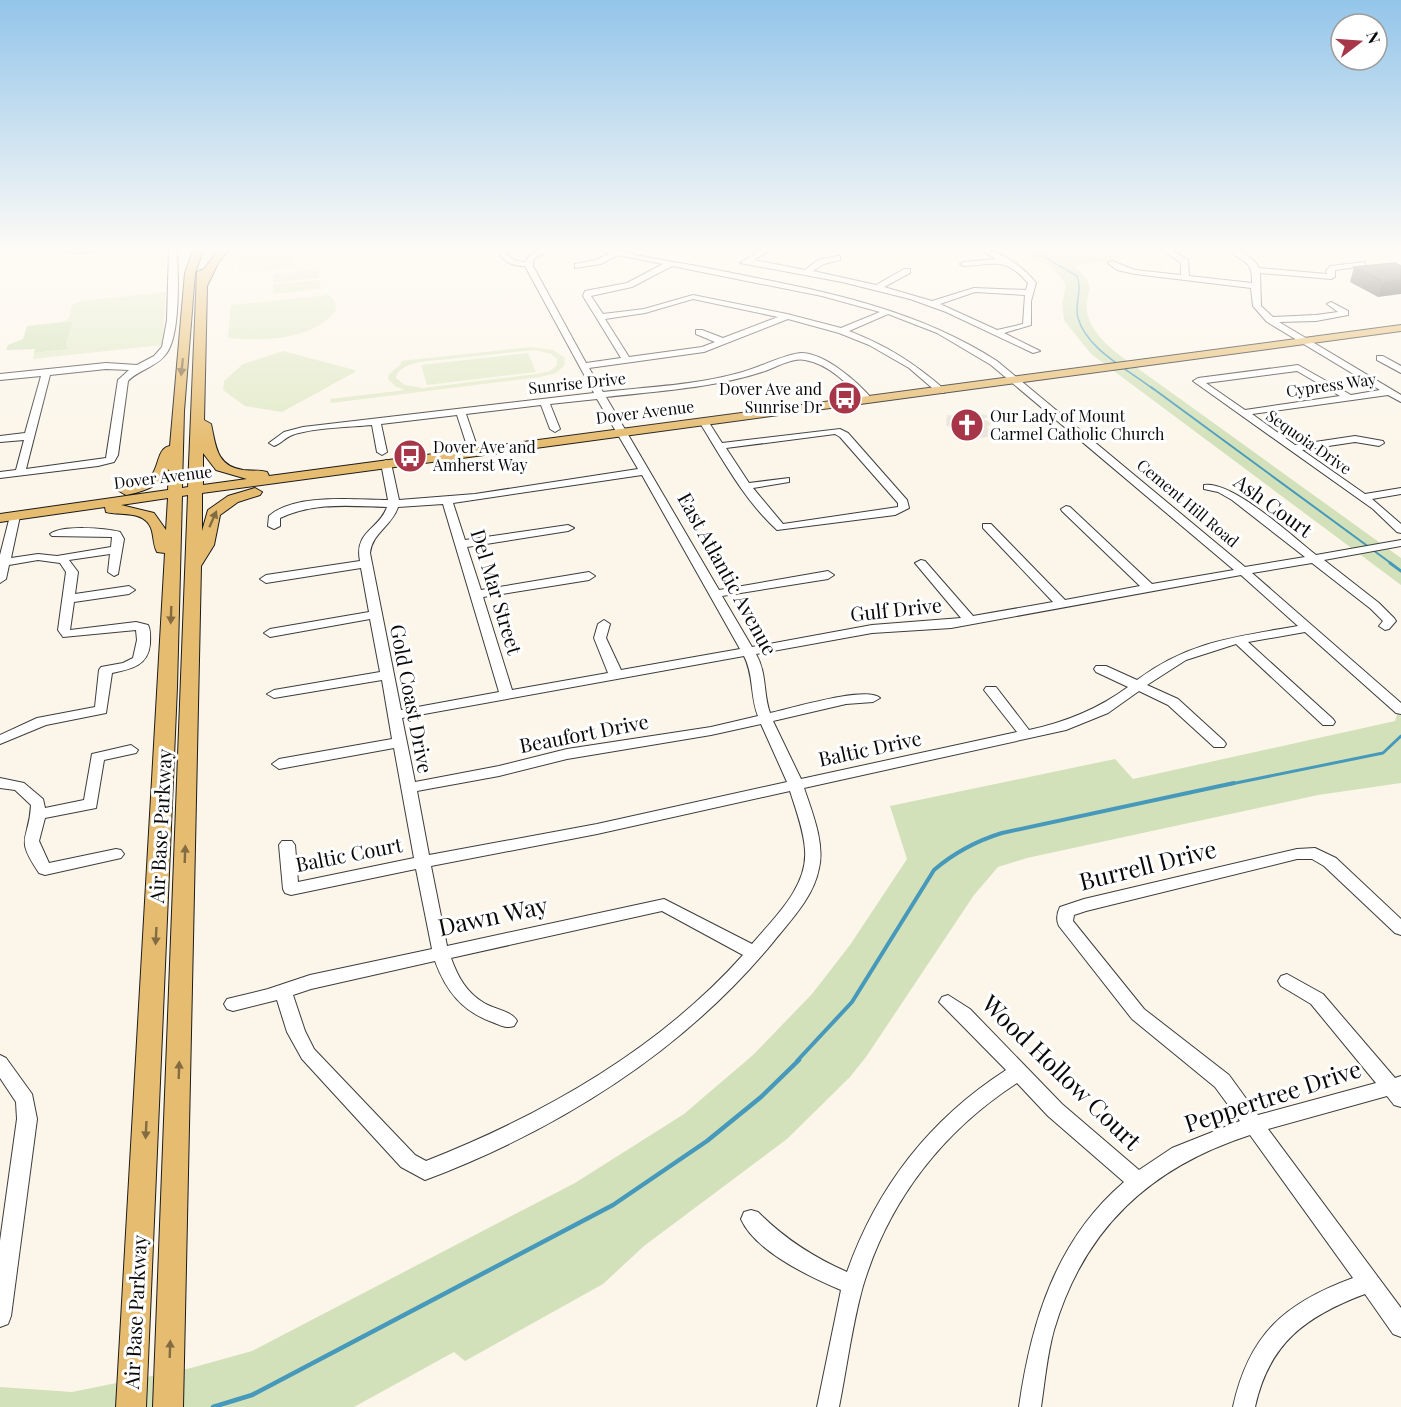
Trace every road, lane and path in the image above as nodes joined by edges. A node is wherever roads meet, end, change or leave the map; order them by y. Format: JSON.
{"nodes":[{"id":1,"x":171,"y":314,"type":"edge"},
{"id":2,"x":192,"y":314,"type":"edge"},
{"id":3,"x":195,"y":314,"type":"edge"},
{"id":4,"x":555,"y":314,"type":"edge"},
{"id":5,"x":598,"y":314,"type":"edge"},
{"id":6,"x":625,"y":314,"type":"edge"},
{"id":7,"x":775,"y":314,"type":"edge"},
{"id":8,"x":882,"y":314,"type":"edge"},
{"id":9,"x":895,"y":314,"type":"edge"},
{"id":10,"x":955,"y":314,"type":"edge"},
{"id":11,"x":1028,"y":314,"type":"edge"},
{"id":12,"x":1264,"y":314,"type":"edge"},
{"id":13,"x":1341,"y":314,"type":"edge"},
{"id":14,"x":787,"y":316,"type":"junction"},
{"id":15,"x":600,"y":317,"type":"junction"},
{"id":16,"x":1270,"y":320,"type":"junction"},
{"id":17,"x":1401,"y":328,"type":"edge"},
{"id":18,"x":842,"y":331,"type":"junction"},
{"id":19,"x":699,"y":332,"type":"dead end"},
{"id":20,"x":999,"y":332,"type":"junction"},
{"id":21,"x":1304,"y":341,"type":"junction"},
{"id":22,"x":724,"y":342,"type":"junction"},
{"id":23,"x":1036,"y":351,"type":"dead end"},
{"id":24,"x":1380,"y":358,"type":"dead end"},
{"id":25,"x":627,"y":360,"type":"junction"},
{"id":26,"x":583,"y":366,"type":"junction"},
{"id":27,"x":136,"y":368,"type":"junction"},
{"id":28,"x":1401,"y":370,"type":"edge"},
{"id":29,"x":46,"y":372,"type":"junction"},
{"id":30,"x":0,"y":377,"type":"edge"},
{"id":31,"x":1015,"y":380,"type":"junction"},
{"id":32,"x":941,"y":391,"type":"junction"},
{"id":33,"x":1389,"y":392,"type":"junction"},
{"id":34,"x":601,"y":396,"type":"junction"},
{"id":35,"x":1348,"y":398,"type":"junction"},
{"id":36,"x":1401,"y":399,"type":"edge"},
{"id":37,"x":868,"y":400,"type":"junction"},
{"id":38,"x":544,"y":402,"type":"junction"},
{"id":39,"x":197,"y":409,"type":"junction"},
{"id":40,"x":460,"y":411,"type":"junction"},
{"id":41,"x":1242,"y":413,"type":"junction"},
{"id":42,"x":376,"y":421,"type":"junction"},
{"id":43,"x":705,"y":423,"type":"junction"},
{"id":44,"x":555,"y":429,"type":"dead end"},
{"id":45,"x":177,"y":432,"type":"junction"},
{"id":46,"x":623,"y":432,"type":"junction"},
{"id":47,"x":28,"y":436,"type":"junction"},
{"id":48,"x":0,"y":439,"type":"edge"},
{"id":49,"x":274,"y":443,"type":"dead end"},
{"id":50,"x":1379,"y":443,"type":"dead end"},
{"id":51,"x":720,"y":446,"type":"junction"},
{"id":52,"x":1293,"y":448,"type":"junction"},
{"id":53,"x":474,"y":452,"type":"junction"},
{"id":54,"x":384,"y":458,"type":"junction"},
{"id":55,"x":645,"y":471,"type":"junction"},
{"id":56,"x":20,"y":472,"type":"junction"},
{"id":57,"x":318,"y":474,"type":"junction"},
{"id":58,"x":0,"y":475,"type":"edge"},
{"id":59,"x":785,"y":480,"type":"dead end"},
{"id":60,"x":748,"y":486,"type":"junction"},
{"id":61,"x":1208,"y":488,"type":"dead end"},
{"id":62,"x":1401,"y":491,"type":"edge"},
{"id":63,"x":184,"y":492,"type":"junction"},
{"id":64,"x":1364,"y":497,"type":"junction"},
{"id":65,"x":447,"y":500,"type":"junction"},
{"id":66,"x":393,"y":504,"type":"junction"},
{"id":67,"x":1066,"y":509,"type":"dead end"},
{"id":68,"x":46,"y":511,"type":"junction"},
{"id":69,"x":8,"y":517,"type":"edge"},
{"id":70,"x":274,"y":526,"type":"dead end"},
{"id":71,"x":987,"y":526,"type":"dead end"},
{"id":72,"x":568,"y":528,"type":"dead end"},
{"id":73,"x":1401,"y":530,"type":"edge"},
{"id":74,"x":56,"y":534,"type":"dead end"},
{"id":75,"x":1401,"y":543,"type":"edge"},
{"id":76,"x":461,"y":544,"type":"junction"},
{"id":77,"x":117,"y":549,"type":"junction"},
{"id":78,"x":57,"y":559,"type":"junction"},
{"id":79,"x":1314,"y":559,"type":"junction"},
{"id":80,"x":2,"y":562,"type":"edge"},
{"id":81,"x":921,"y":563,"type":"dead end"},
{"id":82,"x":366,"y":564,"type":"junction"},
{"id":83,"x":193,"y":567,"type":"junction"},
{"id":84,"x":114,"y":572,"type":"dead end"},
{"id":85,"x":1243,"y":572,"type":"junction"},
{"id":86,"x":828,"y":575,"type":"dead end"},
{"id":87,"x":589,"y":576,"type":"dead end"},
{"id":88,"x":0,"y":579,"type":"edge"},
{"id":89,"x":266,"y":579,"type":"dead end"},
{"id":90,"x":172,"y":581,"type":"junction"},
{"id":91,"x":1149,"y":588,"type":"junction"},
{"id":92,"x":129,"y":590,"type":"dead end"},
{"id":93,"x":476,"y":594,"type":"junction"},
{"id":94,"x":715,"y":594,"type":"junction"},
{"id":95,"x":68,"y":599,"type":"junction"},
{"id":96,"x":1062,"y":604,"type":"junction"},
{"id":97,"x":375,"y":615,"type":"junction"},
{"id":98,"x":969,"y":620,"type":"junction"},
{"id":99,"x":604,"y":624,"type":"dead end"},
{"id":100,"x":1385,"y":626,"type":"dead end"},
{"id":101,"x":1307,"y":628,"type":"junction"},
{"id":102,"x":270,"y":633,"type":"dead end"},
{"id":103,"x":1239,"y":639,"type":"junction"},
{"id":104,"x":749,"y":652,"type":"junction"},
{"id":105,"x":1101,"y":669,"type":"dead end"},
{"id":106,"x":387,"y":675,"type":"junction"},
{"id":107,"x":616,"y":675,"type":"junction"},
{"id":108,"x":1137,"y":685,"type":"junction"},
{"id":109,"x":991,"y":690,"type":"dead end"},
{"id":110,"x":274,"y":694,"type":"dead end"},
{"id":111,"x":507,"y":695,"type":"junction"},
{"id":112,"x":873,"y":698,"type":"dead end"},
{"id":113,"x":1401,"y":710,"type":"edge"},
{"id":114,"x":395,"y":715,"type":"junction"},
{"id":115,"x":766,"y":719,"type":"junction"},
{"id":116,"x":1328,"y":722,"type":"dead end"},
{"id":117,"x":1027,"y":735,"type":"junction"},
{"id":118,"x":0,"y":740,"type":"edge"},
{"id":119,"x":400,"y":742,"type":"junction"},
{"id":120,"x":1219,"y":744,"type":"dead end"},
{"id":121,"x":130,"y":750,"type":"dead end"},
{"id":122,"x":279,"y":764,"type":"dead end"},
{"id":123,"x":0,"y":783,"type":"edge"},
{"id":124,"x":795,"y":784,"type":"junction"},
{"id":125,"x":408,"y":788,"type":"junction"},
{"id":126,"x":38,"y":814,"type":"junction"},
{"id":127,"x":287,"y":845,"type":"dead end"},
{"id":128,"x":116,"y":854,"type":"dead end"},
{"id":129,"x":422,"y":862,"type":"junction"},
{"id":130,"x":1401,"y":929,"type":"edge"},
{"id":131,"x":441,"y":952,"type":"junction"},
{"id":132,"x":755,"y":953,"type":"junction"},
{"id":133,"x":1287,"y":981,"type":"dead end"},
{"id":134,"x":283,"y":991,"type":"junction"},
{"id":135,"x":948,"y":1002,"type":"dead end"},
{"id":136,"x":233,"y":1004,"type":"dead end"},
{"id":137,"x":508,"y":1021,"type":"dead end"},
{"id":138,"x":0,"y":1063,"type":"edge"},
{"id":139,"x":1017,"y":1072,"type":"junction"},
{"id":140,"x":1398,"y":1090,"type":"edge"},
{"id":141,"x":1256,"y":1125,"type":"junction"},
{"id":142,"x":1138,"y":1182,"type":"junction"},
{"id":143,"x":7,"y":1219,"type":"edge"},
{"id":144,"x":751,"y":1219,"type":"dead end"},
{"id":145,"x":1369,"y":1282,"type":"junction"},
{"id":146,"x":853,"y":1285,"type":"junction"},
{"id":147,"x":0,"y":1316,"type":"edge"},
{"id":148,"x":1401,"y":1326,"type":"edge"},
{"id":149,"x":131,"y":1407,"type":"edge"},
{"id":150,"x":168,"y":1407,"type":"edge"},
{"id":151,"x":828,"y":1407,"type":"edge"},
{"id":152,"x":1030,"y":1407,"type":"edge"},
{"id":153,"x":1244,"y":1407,"type":"edge"}],
"edges":[{"from":1,"to":27,"type":"street"},
{"from":2,"to":45,"type":"main road","name":"Air Base Parkway","one_way":true},
{"from":3,"to":39,"type":"main road","name":"Air Base Parkway"},
{"from":4,"to":26,"type":"street","name":"East Atlantic Avenue"},
{"from":5,"to":15,"type":"street"},
{"from":6,"to":15,"type":"street"},
{"from":7,"to":14,"type":"street"},
{"from":8,"to":18,"type":"street"},
{"from":9,"to":31,"type":"street","name":"Cement Hill Road"},
{"from":10,"to":20,"type":"street"},
{"from":11,"to":20,"type":"street"},
{"from":12,"to":16,"type":"street"},
{"from":13,"to":16,"type":"street"},
{"from":14,"to":18,"type":"street"},
{"from":14,"to":22,"type":"street"},
{"from":15,"to":25,"type":"street"},
{"from":16,"to":21,"type":"street"},
{"from":17,"to":21,"type":"main road","name":"Dover Avenue"},
{"from":18,"to":32,"type":"street"},
{"from":19,"to":22,"type":"street"},
{"from":20,"to":23,"type":"street"},
{"from":21,"to":31,"type":"main road","name":"Dover Avenue"},
{"from":21,"to":33,"type":"street"},
{"from":22,"to":25,"type":"street"},
{"from":24,"to":28,"type":"street"},
{"from":25,"to":26,"type":"street"},
{"from":26,"to":34,"type":"street","name":"East Atlantic Avenue"},
{"from":27,"to":29,"type":"street"},
{"from":27,"to":56,"type":"street"},
{"from":29,"to":30,"type":"street"},
{"from":29,"to":47,"type":"street"},
{"from":31,"to":32,"type":"main road","name":"Dover Avenue"},
{"from":31,"to":85,"type":"street","name":"Cement Hill Road"},
{"from":32,"to":37,"type":"main road","name":"Dover Avenue"},
{"from":33,"to":35,"type":"street","name":"Cypress Way"},
{"from":33,"to":36,"type":"street"},
{"from":34,"to":37,"type":"street","name":"Sunrise Drive"},
{"from":34,"to":38,"type":"street","name":"Sunrise Drive"},
{"from":34,"to":46,"type":"street","name":"East Atlantic Avenue"},
{"from":35,"to":41,"type":"street","name":"Cypress Way"},
{"from":35,"to":41,"type":"street","name":"Sequoia Drive"},
{"from":37,"to":43,"type":"main road","name":"Dover Avenue"},
{"from":38,"to":40,"type":"street","name":"Sunrise Drive"},
{"from":38,"to":44,"type":"street"},
{"from":39,"to":57,"type":"main road"},
{"from":39,"to":63,"type":"main road","name":"Air Base Parkway"},
{"from":40,"to":42,"type":"street","name":"Sunrise Drive"},
{"from":40,"to":53,"type":"street"},
{"from":41,"to":52,"type":"street","name":"Sequoia Drive"},
{"from":42,"to":49,"type":"street","name":"Sunrise Drive"},
{"from":42,"to":54,"type":"street"},
{"from":43,"to":46,"type":"main road","name":"Dover Avenue"},
{"from":43,"to":51,"type":"street"},
{"from":45,"to":63,"type":"main road","name":"Air Base Parkway"},
{"from":45,"to":68,"type":"main road"},
{"from":46,"to":53,"type":"main road","name":"Dover Avenue"},
{"from":46,"to":55,"type":"street","name":"East Atlantic Avenue"},
{"from":47,"to":48,"type":"street"},
{"from":47,"to":56,"type":"street"},
{"from":50,"to":52,"type":"street"},
{"from":51,"to":60,"type":"street"},
{"from":51,"to":60,"type":"street"},
{"from":52,"to":64,"type":"street","name":"Sequoia Drive"},
{"from":53,"to":54,"type":"main road","name":"Dover Avenue"},
{"from":54,"to":57,"type":"main road","name":"Dover Avenue"},
{"from":54,"to":66,"type":"street"},
{"from":55,"to":65,"type":"street"},
{"from":55,"to":94,"type":"street","name":"East Atlantic Avenue"},
{"from":56,"to":58,"type":"street"},
{"from":57,"to":63,"type":"main road","name":"Dover Avenue"},
{"from":83,"to":57,"type":"main road","one_way":true},
{"from":59,"to":60,"type":"street"},
{"from":61,"to":79,"type":"street","name":"Ash Court"},
{"from":62,"to":64,"type":"street"},
{"from":63,"to":68,"type":"main road","name":"Dover Avenue"},
{"from":63,"to":83,"type":"main road","name":"Air Base Parkway"},
{"from":63,"to":90,"type":"main road","name":"Air Base Parkway"},
{"from":64,"to":73,"type":"street","name":"Sequoia Drive"},
{"from":65,"to":66,"type":"street"},
{"from":65,"to":76,"type":"street","name":"Del Mar Street"},
{"from":66,"to":70,"type":"street"},
{"from":66,"to":82,"type":"street","name":"Gold Coast Drive"},
{"from":67,"to":91,"type":"street"},
{"from":68,"to":69,"type":"main road","name":"Dover Avenue"},
{"from":68,"to":90,"type":"main road"},
{"from":69,"to":80,"type":"street"},
{"from":71,"to":96,"type":"street"},
{"from":72,"to":76,"type":"street"},
{"from":74,"to":77,"type":"street"},
{"from":75,"to":79,"type":"street","name":"Gulf Drive"},
{"from":76,"to":93,"type":"street","name":"Del Mar Street"},
{"from":77,"to":78,"type":"street"},
{"from":77,"to":84,"type":"street"},
{"from":78,"to":80,"type":"street"},
{"from":78,"to":95,"type":"street"},
{"from":79,"to":85,"type":"street","name":"Gulf Drive"},
{"from":79,"to":100,"type":"street","name":"Ash Court"},
{"from":80,"to":88,"type":"street"},
{"from":81,"to":98,"type":"street"},
{"from":82,"to":89,"type":"street"},
{"from":82,"to":97,"type":"street","name":"Gold Coast Drive"},
{"from":150,"to":83,"type":"main road","name":"Air Base Parkway","one_way":true},
{"from":85,"to":91,"type":"street","name":"Gulf Drive"},
{"from":85,"to":101,"type":"street","name":"Cement Hill Road"},
{"from":86,"to":94,"type":"street"},
{"from":87,"to":93,"type":"street"},
{"from":90,"to":149,"type":"main road","name":"Air Base Parkway","one_way":true},
{"from":91,"to":96,"type":"street","name":"Gulf Drive"},
{"from":92,"to":95,"type":"street"},
{"from":93,"to":111,"type":"street","name":"Del Mar Street"},
{"from":94,"to":104,"type":"street","name":"East Atlantic Avenue"},
{"from":95,"to":118,"type":"street"},
{"from":96,"to":98,"type":"street","name":"Gulf Drive"},
{"from":97,"to":102,"type":"street"},
{"from":97,"to":106,"type":"street","name":"Gold Coast Drive"},
{"from":98,"to":104,"type":"street","name":"Gulf Drive"},
{"from":99,"to":107,"type":"street"},
{"from":101,"to":103,"type":"street","name":"Baltic Drive"},
{"from":101,"to":113,"type":"street","name":"Cement Hill Road"},
{"from":103,"to":108,"type":"street","name":"Baltic Drive"},
{"from":103,"to":116,"type":"street"},
{"from":104,"to":107,"type":"street","name":"Gulf Drive"},
{"from":104,"to":115,"type":"street","name":"East Atlantic Avenue"},
{"from":105,"to":108,"type":"street"},
{"from":106,"to":110,"type":"street"},
{"from":106,"to":114,"type":"street","name":"Gold Coast Drive"},
{"from":107,"to":111,"type":"street","name":"Gulf Drive"},
{"from":108,"to":117,"type":"street","name":"Baltic Drive"},
{"from":108,"to":120,"type":"street"},
{"from":109,"to":117,"type":"street"},
{"from":111,"to":114,"type":"street","name":"Gulf Drive"},
{"from":112,"to":115,"type":"street","name":"Beaufort Drive"},
{"from":114,"to":119,"type":"street","name":"Gold Coast Drive"},
{"from":115,"to":124,"type":"street","name":"East Atlantic Avenue"},
{"from":115,"to":125,"type":"street","name":"Beaufort Drive"},
{"from":117,"to":124,"type":"street","name":"Baltic Drive"},
{"from":119,"to":122,"type":"street"},
{"from":119,"to":125,"type":"street","name":"Gold Coast Drive"},
{"from":121,"to":126,"type":"street"},
{"from":123,"to":126,"type":"street"},
{"from":124,"to":129,"type":"street","name":"Baltic Drive"},
{"from":124,"to":132,"type":"street","name":"East Atlantic Avenue"},
{"from":125,"to":129,"type":"street","name":"Gold Coast Drive"},
{"from":126,"to":128,"type":"street"},
{"from":127,"to":129,"type":"street","name":"Baltic Court"},
{"from":129,"to":131,"type":"street","name":"Gold Coast Drive"},
{"from":130,"to":141,"type":"street","name":"Burrell Drive"},
{"from":131,"to":132,"type":"street","name":"Dawn Way"},
{"from":131,"to":134,"type":"street","name":"Dawn Way"},
{"from":131,"to":137,"type":"street","name":"Gold Coast Drive"},
{"from":132,"to":134,"type":"street","name":"East Atlantic Avenue"},
{"from":133,"to":140,"type":"street"},
{"from":134,"to":136,"type":"street","name":"Dawn Way"},
{"from":135,"to":139,"type":"street","name":"Wood Hollow Court"},
{"from":138,"to":143,"type":"street"},
{"from":139,"to":142,"type":"street","name":"Wood Hollow Court"},
{"from":139,"to":146,"type":"street"},
{"from":140,"to":141,"type":"street","name":"Peppertree Drive"},
{"from":141,"to":142,"type":"street","name":"Peppertree Drive"},
{"from":141,"to":145,"type":"street"},
{"from":142,"to":152,"type":"street","name":"Peppertree Drive"},
{"from":143,"to":147,"type":"street"},
{"from":144,"to":146,"type":"street"},
{"from":145,"to":148,"type":"street"},
{"from":145,"to":153,"type":"street"},
{"from":146,"to":151,"type":"street"}]}
